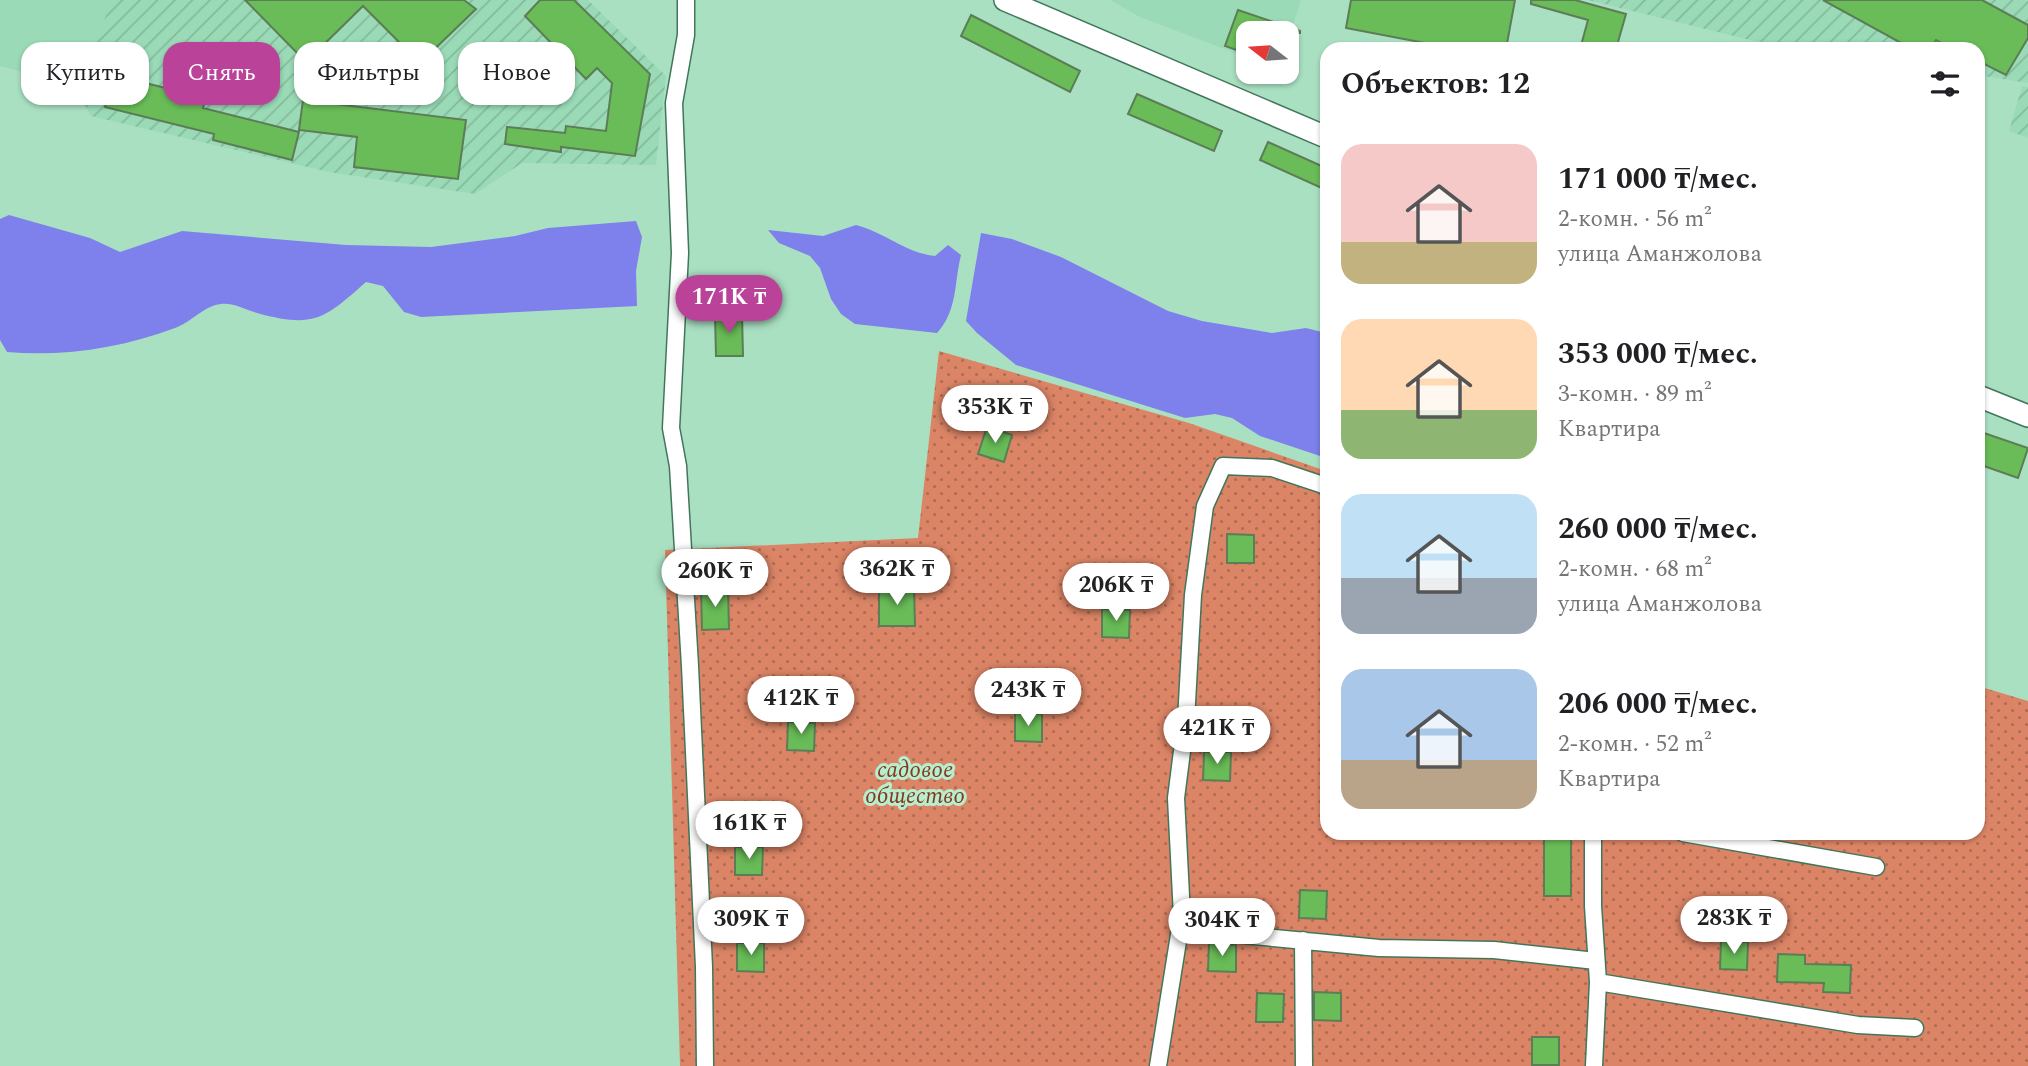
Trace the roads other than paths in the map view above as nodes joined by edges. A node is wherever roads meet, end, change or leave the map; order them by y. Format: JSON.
{"nodes":[{"id":1,"x":686,"y":0,"type":"edge"},
{"id":2,"x":1005,"y":0,"type":"edge"},
{"id":3,"x":1320,"y":134,"type":"edge"},
{"id":4,"x":1985,"y":399,"type":"edge"},
{"id":5,"x":2028,"y":416,"type":"edge"},
{"id":6,"x":1320,"y":484,"type":"edge"},
{"id":7,"x":1593,"y":840,"type":"edge"},
{"id":8,"x":1723,"y":840,"type":"edge"},
{"id":9,"x":1876,"y":867,"type":"dead end"},
{"id":10,"x":1180,"y":929,"type":"junction"},
{"id":11,"x":1303,"y":940,"type":"junction"},
{"id":12,"x":1597,"y":961,"type":"junction"},
{"id":13,"x":1598,"y":982,"type":"junction"},
{"id":14,"x":1915,"y":1028,"type":"dead end"},
{"id":15,"x":705,"y":1066,"type":"edge"},
{"id":16,"x":1158,"y":1066,"type":"edge"},
{"id":17,"x":1304,"y":1066,"type":"edge"},
{"id":18,"x":1594,"y":1066,"type":"edge"}],
"edges":[{"from":1,"to":15,"type":"street"},
{"from":2,"to":3,"type":"main road"},
{"from":4,"to":5,"type":"main road"},
{"from":6,"to":10,"type":"street"},
{"from":7,"to":12,"type":"street"},
{"from":8,"to":9,"type":"street"},
{"from":10,"to":11,"type":"street"},
{"from":10,"to":16,"type":"street"},
{"from":11,"to":12,"type":"street"},
{"from":11,"to":17,"type":"street"},
{"from":12,"to":13,"type":"street"},
{"from":13,"to":14,"type":"street"},
{"from":13,"to":18,"type":"street"}]}
